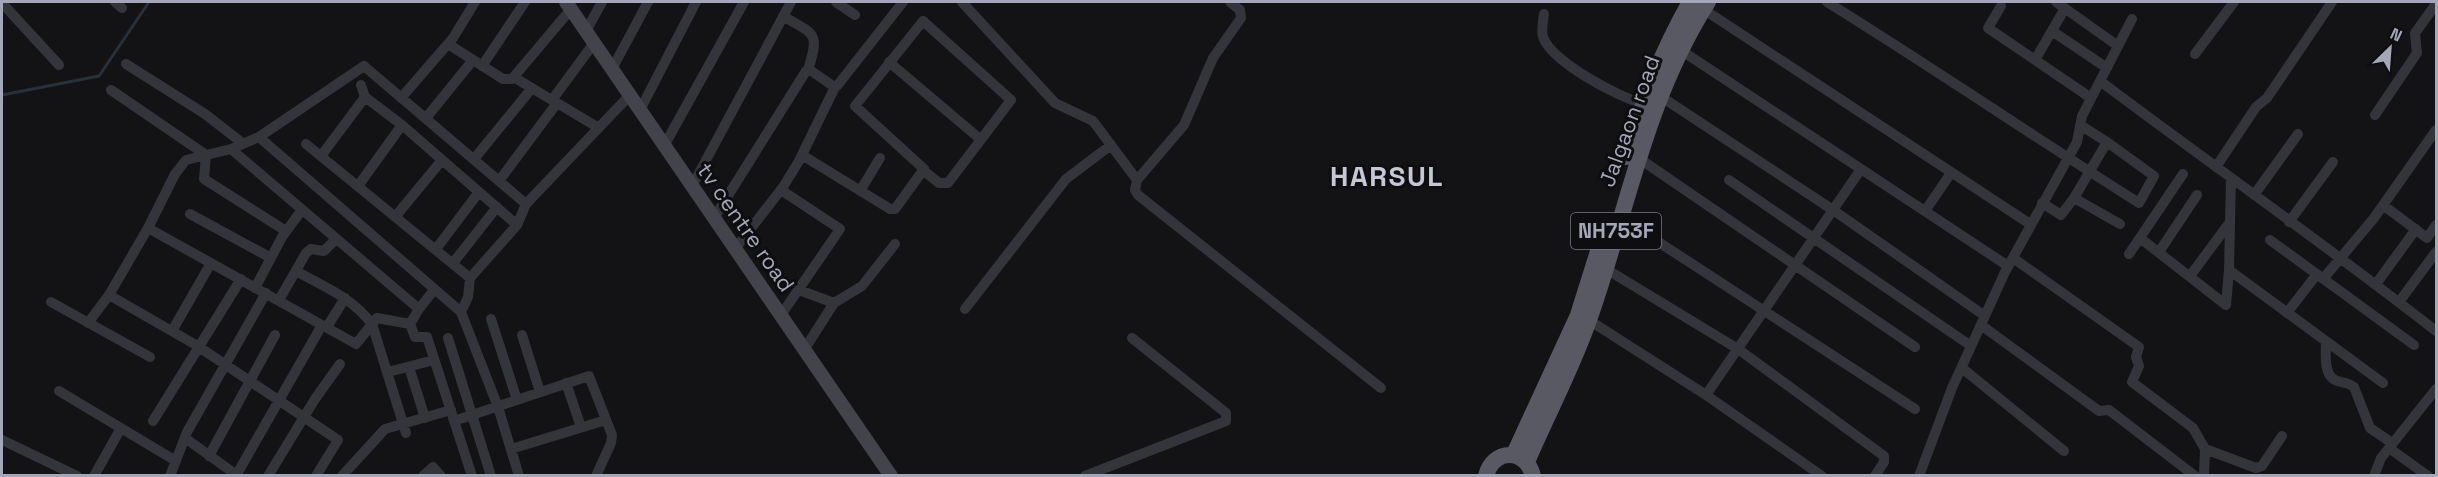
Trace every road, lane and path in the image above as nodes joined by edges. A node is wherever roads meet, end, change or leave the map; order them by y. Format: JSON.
{"nodes":[{"id":1,"x":475,"y":2,"type":"edge"},
{"id":2,"x":525,"y":2,"type":"edge"},
{"id":3,"x":602,"y":2,"type":"edge"},
{"id":4,"x":648,"y":2,"type":"edge"},
{"id":5,"x":696,"y":2,"type":"edge"},
{"id":6,"x":744,"y":2,"type":"edge"},
{"id":7,"x":791,"y":2,"type":"edge"},
{"id":8,"x":836,"y":2,"type":"edge"},
{"id":9,"x":903,"y":2,"type":"edge"},
{"id":10,"x":962,"y":2,"type":"edge"},
{"id":11,"x":1230,"y":2,"type":"edge"},
{"id":12,"x":1827,"y":2,"type":"edge"},
{"id":13,"x":2234,"y":2,"type":"edge"},
{"id":14,"x":2332,"y":2,"type":"edge"},
{"id":15,"x":2,"y":3,"type":"edge"},
{"id":16,"x":1700,"y":4,"type":"edge"},
{"id":17,"x":2060,"y":4,"type":"edge"},
{"id":18,"x":2436,"y":4,"type":"edge"},
{"id":19,"x":569,"y":5,"type":"edge"},
{"id":20,"x":2001,"y":6,"type":"dead end"},
{"id":21,"x":1544,"y":14,"type":"dead end"},
{"id":22,"x":855,"y":15,"type":"dead end"},
{"id":23,"x":783,"y":16,"type":"junction"},
{"id":24,"x":2132,"y":19,"type":"dead end"},
{"id":25,"x":2052,"y":31,"type":"junction"},
{"id":26,"x":590,"y":37,"type":"junction"},
{"id":27,"x":448,"y":44,"type":"junction"},
{"id":28,"x":2118,"y":46,"type":"junction"},
{"id":29,"x":1679,"y":49,"type":"junction"},
{"id":30,"x":2195,"y":54,"type":"dead end"},
{"id":31,"x":2035,"y":60,"type":"junction"},
{"id":32,"x":889,"y":62,"type":"junction"},
{"id":33,"x":477,"y":63,"type":"junction"},
{"id":34,"x":126,"y":64,"type":"dead end"},
{"id":35,"x":59,"y":65,"type":"dead end"},
{"id":36,"x":2107,"y":68,"type":"junction"},
{"id":37,"x":612,"y":69,"type":"junction"},
{"id":38,"x":808,"y":70,"type":"junction"},
{"id":39,"x":516,"y":78,"type":"junction"},
{"id":40,"x":2100,"y":81,"type":"junction"},
{"id":41,"x":361,"y":85,"type":"dead end"},
{"id":42,"x":835,"y":87,"type":"junction"},
{"id":43,"x":532,"y":88,"type":"junction"},
{"id":44,"x":111,"y":90,"type":"dead end"},
{"id":45,"x":630,"y":95,"type":"junction"},
{"id":46,"x":1650,"y":96,"type":"junction"},
{"id":47,"x":365,"y":97,"type":"junction"},
{"id":48,"x":401,"y":98,"type":"junction"},
{"id":49,"x":2091,"y":98,"type":"junction"},
{"id":50,"x":555,"y":101,"type":"junction"},
{"id":51,"x":640,"y":110,"type":"junction"},
{"id":52,"x":2375,"y":115,"type":"dead end"},
{"id":53,"x":426,"y":118,"type":"junction"},
{"id":54,"x":402,"y":125,"type":"junction"},
{"id":55,"x":2080,"y":125,"type":"junction"},
{"id":56,"x":599,"y":128,"type":"junction"},
{"id":57,"x":2436,"y":130,"type":"edge"},
{"id":58,"x":2298,"y":134,"type":"dead end"},
{"id":59,"x":259,"y":137,"type":"junction"},
{"id":60,"x":980,"y":139,"type":"junction"},
{"id":61,"x":241,"y":142,"type":"junction"},
{"id":62,"x":2108,"y":142,"type":"junction"},
{"id":63,"x":306,"y":144,"type":"dead end"},
{"id":64,"x":1111,"y":145,"type":"junction"},
{"id":65,"x":664,"y":146,"type":"junction"},
{"id":66,"x":231,"y":149,"type":"junction"},
{"id":67,"x":206,"y":155,"type":"junction"},
{"id":68,"x":802,"y":155,"type":"junction"},
{"id":69,"x":321,"y":156,"type":"junction"},
{"id":70,"x":1637,"y":157,"type":"junction"},
{"id":71,"x":880,"y":158,"type":"dead end"},
{"id":72,"x":2067,"y":158,"type":"junction"},
{"id":73,"x":474,"y":159,"type":"junction"},
{"id":74,"x":442,"y":160,"type":"junction"},
{"id":75,"x":2333,"y":162,"type":"dead end"},
{"id":76,"x":2216,"y":167,"type":"junction"},
{"id":77,"x":1861,"y":169,"type":"junction"},
{"id":78,"x":924,"y":171,"type":"junction"},
{"id":79,"x":2088,"y":171,"type":"junction"},
{"id":80,"x":1951,"y":173,"type":"junction"},
{"id":81,"x":2183,"y":174,"type":"dead end"},
{"id":82,"x":2231,"y":178,"type":"junction"},
{"id":83,"x":1137,"y":180,"type":"junction"},
{"id":84,"x":1729,"y":180,"type":"dead end"},
{"id":85,"x":499,"y":181,"type":"junction"},
{"id":86,"x":358,"y":186,"type":"junction"},
{"id":87,"x":692,"y":186,"type":"junction"},
{"id":88,"x":781,"y":190,"type":"junction"},
{"id":89,"x":860,"y":190,"type":"junction"},
{"id":90,"x":479,"y":192,"type":"junction"},
{"id":91,"x":2197,"y":195,"type":"dead end"},
{"id":92,"x":2254,"y":195,"type":"junction"},
{"id":93,"x":2074,"y":198,"type":"junction"},
{"id":94,"x":2042,"y":203,"type":"junction"},
{"id":95,"x":526,"y":204,"type":"junction"},
{"id":96,"x":2383,"y":205,"type":"junction"},
{"id":97,"x":497,"y":207,"type":"junction"},
{"id":98,"x":1833,"y":210,"type":"junction"},
{"id":99,"x":301,"y":211,"type":"junction"},
{"id":100,"x":1925,"y":211,"type":"junction"},
{"id":101,"x":190,"y":214,"type":"dead end"},
{"id":102,"x":395,"y":217,"type":"junction"},
{"id":103,"x":1620,"y":217,"type":"junction"},
{"id":104,"x":714,"y":218,"type":"junction"},
{"id":105,"x":2230,"y":222,"type":"junction"},
{"id":106,"x":2289,"y":222,"type":"junction"},
{"id":107,"x":2030,"y":224,"type":"junction"},
{"id":108,"x":2120,"y":224,"type":"dead end"},
{"id":109,"x":517,"y":225,"type":"junction"},
{"id":110,"x":2436,"y":225,"type":"edge"},
{"id":111,"x":148,"y":228,"type":"junction"},
{"id":112,"x":2416,"y":229,"type":"junction"},
{"id":113,"x":286,"y":231,"type":"junction"},
{"id":114,"x":1815,"y":237,"type":"junction"},
{"id":115,"x":2140,"y":238,"type":"junction"},
{"id":116,"x":335,"y":240,"type":"junction"},
{"id":117,"x":2270,"y":240,"type":"dead end"},
{"id":118,"x":895,"y":244,"type":"dead end"},
{"id":119,"x":436,"y":249,"type":"junction"},
{"id":120,"x":735,"y":249,"type":"junction"},
{"id":121,"x":2159,"y":252,"type":"junction"},
{"id":122,"x":2436,"y":252,"type":"edge"},
{"id":123,"x":2129,"y":254,"type":"dead end"},
{"id":124,"x":2340,"y":256,"type":"junction"},
{"id":125,"x":271,"y":258,"type":"junction"},
{"id":126,"x":453,"y":262,"type":"junction"},
{"id":127,"x":2011,"y":262,"type":"junction"},
{"id":128,"x":211,"y":263,"type":"junction"},
{"id":129,"x":1600,"y":266,"type":"junction"},
{"id":130,"x":1796,"y":267,"type":"junction"},
{"id":131,"x":2229,"y":270,"type":"junction"},
{"id":132,"x":296,"y":271,"type":"junction"},
{"id":133,"x":2190,"y":276,"type":"junction"},
{"id":134,"x":2320,"y":277,"type":"junction"},
{"id":135,"x":470,"y":278,"type":"junction"},
{"id":136,"x":241,"y":279,"type":"junction"},
{"id":137,"x":2376,"y":284,"type":"junction"},
{"id":138,"x":255,"y":288,"type":"junction"},
{"id":139,"x":434,"y":290,"type":"junction"},
{"id":140,"x":799,"y":290,"type":"junction"},
{"id":141,"x":266,"y":293,"type":"junction"},
{"id":142,"x":109,"y":295,"type":"junction"},
{"id":143,"x":345,"y":298,"type":"junction"},
{"id":144,"x":279,"y":300,"type":"junction"},
{"id":145,"x":51,"y":302,"type":"dead end"},
{"id":146,"x":2399,"y":302,"type":"junction"},
{"id":147,"x":834,"y":303,"type":"junction"},
{"id":148,"x":419,"y":309,"type":"junction"},
{"id":149,"x":965,"y":309,"type":"dead end"},
{"id":150,"x":1764,"y":311,"type":"junction"},
{"id":151,"x":461,"y":312,"type":"junction"},
{"id":152,"x":2287,"y":313,"type":"junction"},
{"id":153,"x":781,"y":315,"type":"junction"},
{"id":154,"x":1583,"y":317,"type":"junction"},
{"id":155,"x":491,"y":319,"type":"dead end"},
{"id":156,"x":1983,"y":320,"type":"junction"},
{"id":157,"x":88,"y":323,"type":"junction"},
{"id":158,"x":372,"y":324,"type":"junction"},
{"id":159,"x":410,"y":324,"type":"junction"},
{"id":160,"x":325,"y":326,"type":"junction"},
{"id":161,"x":172,"y":331,"type":"junction"},
{"id":162,"x":2436,"y":331,"type":"edge"},
{"id":163,"x":274,"y":335,"type":"dead end"},
{"id":164,"x":522,"y":335,"type":"dead end"},
{"id":165,"x":448,"y":338,"type":"dead end"},
{"id":166,"x":1132,"y":338,"type":"dead end"},
{"id":167,"x":2326,"y":341,"type":"junction"},
{"id":168,"x":2414,"y":345,"type":"dead end"},
{"id":169,"x":1971,"y":346,"type":"junction"},
{"id":170,"x":199,"y":347,"type":"junction"},
{"id":171,"x":1915,"y":347,"type":"dead end"},
{"id":172,"x":804,"y":350,"type":"junction"},
{"id":173,"x":1738,"y":350,"type":"junction"},
{"id":174,"x":150,"y":357,"type":"dead end"},
{"id":175,"x":434,"y":360,"type":"junction"},
{"id":176,"x":340,"y":364,"type":"dead end"},
{"id":177,"x":226,"y":365,"type":"junction"},
{"id":178,"x":409,"y":367,"type":"junction"},
{"id":179,"x":1962,"y":368,"type":"junction"},
{"id":180,"x":388,"y":372,"type":"junction"},
{"id":181,"x":249,"y":381,"type":"junction"},
{"id":182,"x":566,"y":383,"type":"junction"},
{"id":183,"x":2383,"y":383,"type":"dead end"},
{"id":184,"x":1381,"y":388,"type":"dead end"},
{"id":185,"x":2436,"y":389,"type":"edge"},
{"id":186,"x":59,"y":391,"type":"dead end"},
{"id":187,"x":540,"y":392,"type":"junction"},
{"id":188,"x":1706,"y":395,"type":"junction"},
{"id":189,"x":517,"y":400,"type":"junction"},
{"id":190,"x":279,"y":401,"type":"junction"},
{"id":191,"x":498,"y":407,"type":"junction"},
{"id":192,"x":1915,"y":409,"type":"dead end"},
{"id":193,"x":451,"y":410,"type":"junction"},
{"id":194,"x":474,"y":415,"type":"junction"},
{"id":195,"x":304,"y":418,"type":"junction"},
{"id":196,"x":425,"y":418,"type":"junction"},
{"id":197,"x":606,"y":420,"type":"junction"},
{"id":198,"x":153,"y":421,"type":"dead end"},
{"id":199,"x":454,"y":421,"type":"junction"},
{"id":200,"x":121,"y":428,"type":"junction"},
{"id":201,"x":405,"y":428,"type":"junction"},
{"id":202,"x":581,"y":428,"type":"junction"},
{"id":203,"x":2282,"y":436,"type":"dead end"},
{"id":204,"x":185,"y":438,"type":"junction"},
{"id":205,"x":2,"y":440,"type":"edge"},
{"id":206,"x":2390,"y":446,"type":"junction"},
{"id":207,"x":511,"y":449,"type":"junction"},
{"id":208,"x":2205,"y":449,"type":"junction"},
{"id":209,"x":2064,"y":452,"type":"dead end"},
{"id":210,"x":209,"y":456,"type":"junction"},
{"id":211,"x":176,"y":461,"type":"junction"},
{"id":212,"x":1525,"y":464,"type":"edge"},
{"id":213,"x":238,"y":475,"type":"edge"},
{"id":214,"x":77,"y":476,"type":"edge"},
{"id":215,"x":94,"y":476,"type":"edge"},
{"id":216,"x":170,"y":476,"type":"edge"},
{"id":217,"x":268,"y":476,"type":"edge"},
{"id":218,"x":316,"y":476,"type":"edge"},
{"id":219,"x":342,"y":476,"type":"edge"},
{"id":220,"x":423,"y":476,"type":"edge"},
{"id":221,"x":441,"y":476,"type":"edge"},
{"id":222,"x":472,"y":476,"type":"edge"},
{"id":223,"x":491,"y":476,"type":"edge"},
{"id":224,"x":519,"y":476,"type":"edge"},
{"id":225,"x":596,"y":476,"type":"edge"},
{"id":226,"x":891,"y":476,"type":"edge"},
{"id":227,"x":1085,"y":476,"type":"edge"},
{"id":228,"x":1486,"y":476,"type":"edge"},
{"id":229,"x":1822,"y":476,"type":"edge"},
{"id":230,"x":1875,"y":476,"type":"edge"},
{"id":231,"x":1919,"y":476,"type":"edge"},
{"id":232,"x":2195,"y":476,"type":"edge"},
{"id":233,"x":2204,"y":476,"type":"edge"},
{"id":234,"x":2374,"y":476,"type":"edge"},
{"id":235,"x":2428,"y":476,"type":"edge"}],
"edges":[{"from":1,"to":27,"type":"street"},
{"from":2,"to":33,"type":"street"},
{"from":3,"to":26,"type":"street"},
{"from":4,"to":37,"type":"street"},
{"from":5,"to":51,"type":"street"},
{"from":6,"to":65,"type":"street"},
{"from":7,"to":23,"type":"street"},
{"from":8,"to":22,"type":"street"},
{"from":9,"to":42,"type":"street"},
{"from":10,"to":64,"type":"street"},
{"from":11,"to":83,"type":"street"},
{"from":12,"to":72,"type":"street"},
{"from":13,"to":30,"type":"street"},
{"from":14,"to":76,"type":"street"},
{"from":15,"to":35,"type":"street"},
{"from":16,"to":29,"type":"highway","name":"Jalgaon road","number":"NH753F"},
{"from":16,"to":46,"type":"highway","name":"Jalgaon road","number":"NH753F"},
{"from":16,"to":80,"type":"street"},
{"from":17,"to":25,"type":"street"},
{"from":17,"to":28,"type":"street"},
{"from":18,"to":52,"type":"street"},
{"from":19,"to":26,"type":"main road","name":"tv centre road"},
{"from":19,"to":39,"type":"street"},
{"from":20,"to":31,"type":"street"},
{"from":21,"to":46,"type":"street"},
{"from":23,"to":38,"type":"street"},
{"from":23,"to":87,"type":"street"},
{"from":24,"to":28,"type":"street"},
{"from":25,"to":31,"type":"street"},
{"from":25,"to":36,"type":"street"},
{"from":26,"to":37,"type":"main road","name":"tv centre road"},
{"from":26,"to":50,"type":"street"},
{"from":27,"to":33,"type":"street"},
{"from":27,"to":48,"type":"street"},
{"from":28,"to":36,"type":"street"},
{"from":29,"to":46,"type":"highway","name":"Jalgaon road","number":"NH753F"},
{"from":29,"to":77,"type":"street"},
{"from":31,"to":49,"type":"street"},
{"from":32,"to":60,"type":"street"},
{"from":32,"to":60,"type":"street"},
{"from":32,"to":78,"type":"street"},
{"from":33,"to":39,"type":"street"},
{"from":33,"to":53,"type":"street"},
{"from":34,"to":61,"type":"street"},
{"from":36,"to":40,"type":"street"},
{"from":37,"to":45,"type":"main road","name":"tv centre road"},
{"from":38,"to":42,"type":"street"},
{"from":38,"to":104,"type":"street"},
{"from":39,"to":43,"type":"street"},
{"from":40,"to":49,"type":"street"},
{"from":40,"to":76,"type":"street"},
{"from":41,"to":47,"type":"street"},
{"from":42,"to":68,"type":"street"},
{"from":43,"to":50,"type":"street"},
{"from":43,"to":73,"type":"street"},
{"from":44,"to":67,"type":"street"},
{"from":45,"to":51,"type":"main road","name":"tv centre road"},
{"from":45,"to":56,"type":"street"},
{"from":46,"to":70,"type":"highway","name":"Jalgaon road","number":"NH753F"},
{"from":46,"to":98,"type":"street"},
{"from":46,"to":129,"type":"highway","name":"Jalgaon road","number":"NH753F"},
{"from":47,"to":54,"type":"street"},
{"from":47,"to":69,"type":"street"},
{"from":48,"to":53,"type":"street"},
{"from":48,"to":59,"type":"street"},
{"from":49,"to":55,"type":"street"},
{"from":50,"to":56,"type":"street"},
{"from":50,"to":85,"type":"street"},
{"from":51,"to":65,"type":"main road","name":"tv centre road"},
{"from":53,"to":73,"type":"street"},
{"from":54,"to":74,"type":"street"},
{"from":54,"to":86,"type":"street"},
{"from":55,"to":62,"type":"street"},
{"from":55,"to":72,"type":"street"},
{"from":56,"to":95,"type":"street"},
{"from":57,"to":96,"type":"street"},
{"from":58,"to":92,"type":"street"},
{"from":59,"to":61,"type":"street"},
{"from":59,"to":139,"type":"street"},
{"from":60,"to":78,"type":"street"},
{"from":61,"to":66,"type":"street"},
{"from":62,"to":79,"type":"street"},
{"from":62,"to":79,"type":"street"},
{"from":63,"to":69,"type":"street"},
{"from":64,"to":83,"type":"street"},
{"from":64,"to":149,"type":"street"},
{"from":65,"to":87,"type":"main road","name":"tv centre road"},
{"from":66,"to":67,"type":"street"},
{"from":66,"to":99,"type":"street"},
{"from":67,"to":111,"type":"street"},
{"from":67,"to":113,"type":"street"},
{"from":68,"to":88,"type":"street"},
{"from":68,"to":89,"type":"street"},
{"from":69,"to":86,"type":"street"},
{"from":70,"to":103,"type":"highway","name":"Jalgaon road","number":"NH753F"},
{"from":70,"to":130,"type":"street"},
{"from":71,"to":89,"type":"street"},
{"from":72,"to":79,"type":"street"},
{"from":72,"to":94,"type":"street"},
{"from":73,"to":85,"type":"street"},
{"from":74,"to":90,"type":"street"},
{"from":74,"to":102,"type":"street"},
{"from":75,"to":106,"type":"street"},
{"from":76,"to":82,"type":"street"},
{"from":77,"to":98,"type":"street"},
{"from":77,"to":100,"type":"street"},
{"from":78,"to":89,"type":"street"},
{"from":79,"to":93,"type":"street"},
{"from":80,"to":100,"type":"street"},
{"from":80,"to":107,"type":"street"},
{"from":81,"to":115,"type":"street"},
{"from":82,"to":92,"type":"street"},
{"from":82,"to":105,"type":"street"},
{"from":83,"to":184,"type":"street"},
{"from":84,"to":114,"type":"street"},
{"from":85,"to":95,"type":"street"},
{"from":86,"to":102,"type":"street"},
{"from":87,"to":104,"type":"main road","name":"tv centre road"},
{"from":88,"to":120,"type":"street"},
{"from":88,"to":140,"type":"street"},
{"from":90,"to":97,"type":"street"},
{"from":90,"to":119,"type":"street"},
{"from":91,"to":121,"type":"street"},
{"from":92,"to":106,"type":"street"},
{"from":93,"to":94,"type":"street"},
{"from":93,"to":108,"type":"street"},
{"from":94,"to":107,"type":"street"},
{"from":95,"to":109,"type":"street"},
{"from":96,"to":112,"type":"street"},
{"from":96,"to":124,"type":"street"},
{"from":97,"to":109,"type":"street"},
{"from":97,"to":126,"type":"street"},
{"from":98,"to":114,"type":"street"},
{"from":98,"to":156,"type":"street"},
{"from":99,"to":113,"type":"street"},
{"from":99,"to":116,"type":"street"},
{"from":100,"to":127,"type":"street"},
{"from":101,"to":125,"type":"street"},
{"from":102,"to":119,"type":"street"},
{"from":103,"to":129,"type":"highway","name":"Jalgaon road","number":"NH753F"},
{"from":103,"to":150,"type":"street"},
{"from":104,"to":120,"type":"main road","name":"tv centre road"},
{"from":105,"to":131,"type":"street"},
{"from":105,"to":133,"type":"street"},
{"from":106,"to":124,"type":"street"},
{"from":107,"to":127,"type":"street"},
{"from":109,"to":135,"type":"street"},
{"from":110,"to":112,"type":"street"},
{"from":111,"to":128,"type":"street"},
{"from":111,"to":142,"type":"street"},
{"from":112,"to":137,"type":"street"},
{"from":113,"to":125,"type":"street"},
{"from":114,"to":130,"type":"street"},
{"from":114,"to":169,"type":"street"},
{"from":115,"to":121,"type":"street"},
{"from":115,"to":123,"type":"street"},
{"from":116,"to":132,"type":"street"},
{"from":116,"to":148,"type":"street"},
{"from":117,"to":134,"type":"street"},
{"from":118,"to":147,"type":"street"},
{"from":119,"to":126,"type":"street"},
{"from":120,"to":153,"type":"main road","name":"tv centre road"},
{"from":121,"to":133,"type":"street"},
{"from":122,"to":146,"type":"street"},
{"from":124,"to":134,"type":"street"},
{"from":124,"to":137,"type":"street"},
{"from":125,"to":138,"type":"street"},
{"from":126,"to":135,"type":"street"},
{"from":127,"to":156,"type":"street"},
{"from":127,"to":208,"type":"street"},
{"from":128,"to":136,"type":"street"},
{"from":128,"to":161,"type":"street"},
{"from":129,"to":154,"type":"highway","name":"Jalgaon road","number":"NH753F"},
{"from":129,"to":173,"type":"street"},
{"from":130,"to":150,"type":"street"},
{"from":130,"to":171,"type":"street"},
{"from":131,"to":133,"type":"street"},
{"from":131,"to":152,"type":"street"},
{"from":132,"to":143,"type":"street"},
{"from":132,"to":144,"type":"street"},
{"from":134,"to":152,"type":"street"},
{"from":134,"to":168,"type":"street"},
{"from":135,"to":151,"type":"street"},
{"from":136,"to":138,"type":"street"},
{"from":136,"to":170,"type":"street"},
{"from":137,"to":146,"type":"street"},
{"from":138,"to":141,"type":"street"},
{"from":139,"to":148,"type":"street"},
{"from":139,"to":151,"type":"street"},
{"from":140,"to":147,"type":"street"},
{"from":140,"to":153,"type":"street"},
{"from":141,"to":144,"type":"street"},
{"from":141,"to":177,"type":"street"},
{"from":142,"to":157,"type":"street"},
{"from":142,"to":161,"type":"street"},
{"from":143,"to":158,"type":"street"},
{"from":143,"to":160,"type":"street"},
{"from":144,"to":160,"type":"street"},
{"from":145,"to":157,"type":"street"},
{"from":146,"to":162,"type":"street"},
{"from":147,"to":172,"type":"street"},
{"from":148,"to":159,"type":"street"},
{"from":150,"to":173,"type":"street"},
{"from":150,"to":192,"type":"street"},
{"from":151,"to":191,"type":"street"},
{"from":152,"to":167,"type":"street"},
{"from":153,"to":172,"type":"main road","name":"tv centre road"},
{"from":154,"to":188,"type":"street"},
{"from":154,"to":212,"type":"highway","name":"Jalgaon road","number":"NH753F"},
{"from":155,"to":189,"type":"street"},
{"from":156,"to":169,"type":"street"},
{"from":156,"to":232,"type":"street"},
{"from":157,"to":174,"type":"street"},
{"from":158,"to":159,"type":"street"},
{"from":158,"to":160,"type":"street"},
{"from":158,"to":180,"type":"street"},
{"from":159,"to":175,"type":"street"},
{"from":160,"to":190,"type":"street"},
{"from":161,"to":170,"type":"street"},
{"from":163,"to":181,"type":"street"},
{"from":164,"to":187,"type":"street"},
{"from":165,"to":194,"type":"street"},
{"from":166,"to":227,"type":"street"},
{"from":167,"to":183,"type":"street"},
{"from":167,"to":206,"type":"street"},
{"from":169,"to":179,"type":"street"},
{"from":170,"to":177,"type":"street"},
{"from":170,"to":198,"type":"street"},
{"from":172,"to":226,"type":"main road","name":"tv centre road"},
{"from":173,"to":188,"type":"street"},
{"from":173,"to":230,"type":"street"},
{"from":175,"to":178,"type":"street"},
{"from":175,"to":193,"type":"street"},
{"from":176,"to":195,"type":"street"},
{"from":177,"to":181,"type":"street"},
{"from":177,"to":204,"type":"street"},
{"from":178,"to":180,"type":"street"},
{"from":178,"to":196,"type":"street"},
{"from":179,"to":209,"type":"street"},
{"from":179,"to":231,"type":"street"},
{"from":180,"to":201,"type":"street"},
{"from":181,"to":190,"type":"street"},
{"from":181,"to":210,"type":"street"},
{"from":182,"to":187,"type":"street"},
{"from":182,"to":197,"type":"street"},
{"from":182,"to":202,"type":"street"},
{"from":185,"to":206,"type":"street"},
{"from":186,"to":200,"type":"street"},
{"from":187,"to":189,"type":"street"},
{"from":188,"to":229,"type":"street"},
{"from":189,"to":191,"type":"street"},
{"from":190,"to":195,"type":"street"},
{"from":190,"to":213,"type":"street"},
{"from":191,"to":194,"type":"street"},
{"from":191,"to":207,"type":"street"},
{"from":193,"to":196,"type":"street"},
{"from":193,"to":199,"type":"street"},
{"from":194,"to":199,"type":"street"},
{"from":194,"to":223,"type":"street"},
{"from":195,"to":217,"type":"street"},
{"from":195,"to":218,"type":"street"},
{"from":196,"to":201,"type":"street"},
{"from":197,"to":202,"type":"street"},
{"from":197,"to":225,"type":"street"},
{"from":199,"to":222,"type":"street"},
{"from":200,"to":211,"type":"street"},
{"from":200,"to":215,"type":"street"},
{"from":201,"to":219,"type":"street"},
{"from":202,"to":207,"type":"street"},
{"from":203,"to":208,"type":"street"},
{"from":204,"to":210,"type":"street"},
{"from":204,"to":211,"type":"street"},
{"from":205,"to":214,"type":"street"},
{"from":206,"to":234,"type":"street"},
{"from":206,"to":235,"type":"street"},
{"from":207,"to":224,"type":"street"},
{"from":208,"to":233,"type":"street"},
{"from":210,"to":213,"type":"street"},
{"from":211,"to":216,"type":"street"},
{"from":212,"to":228,"type":"highway"},
{"from":220,"to":221,"type":"street"}]}
